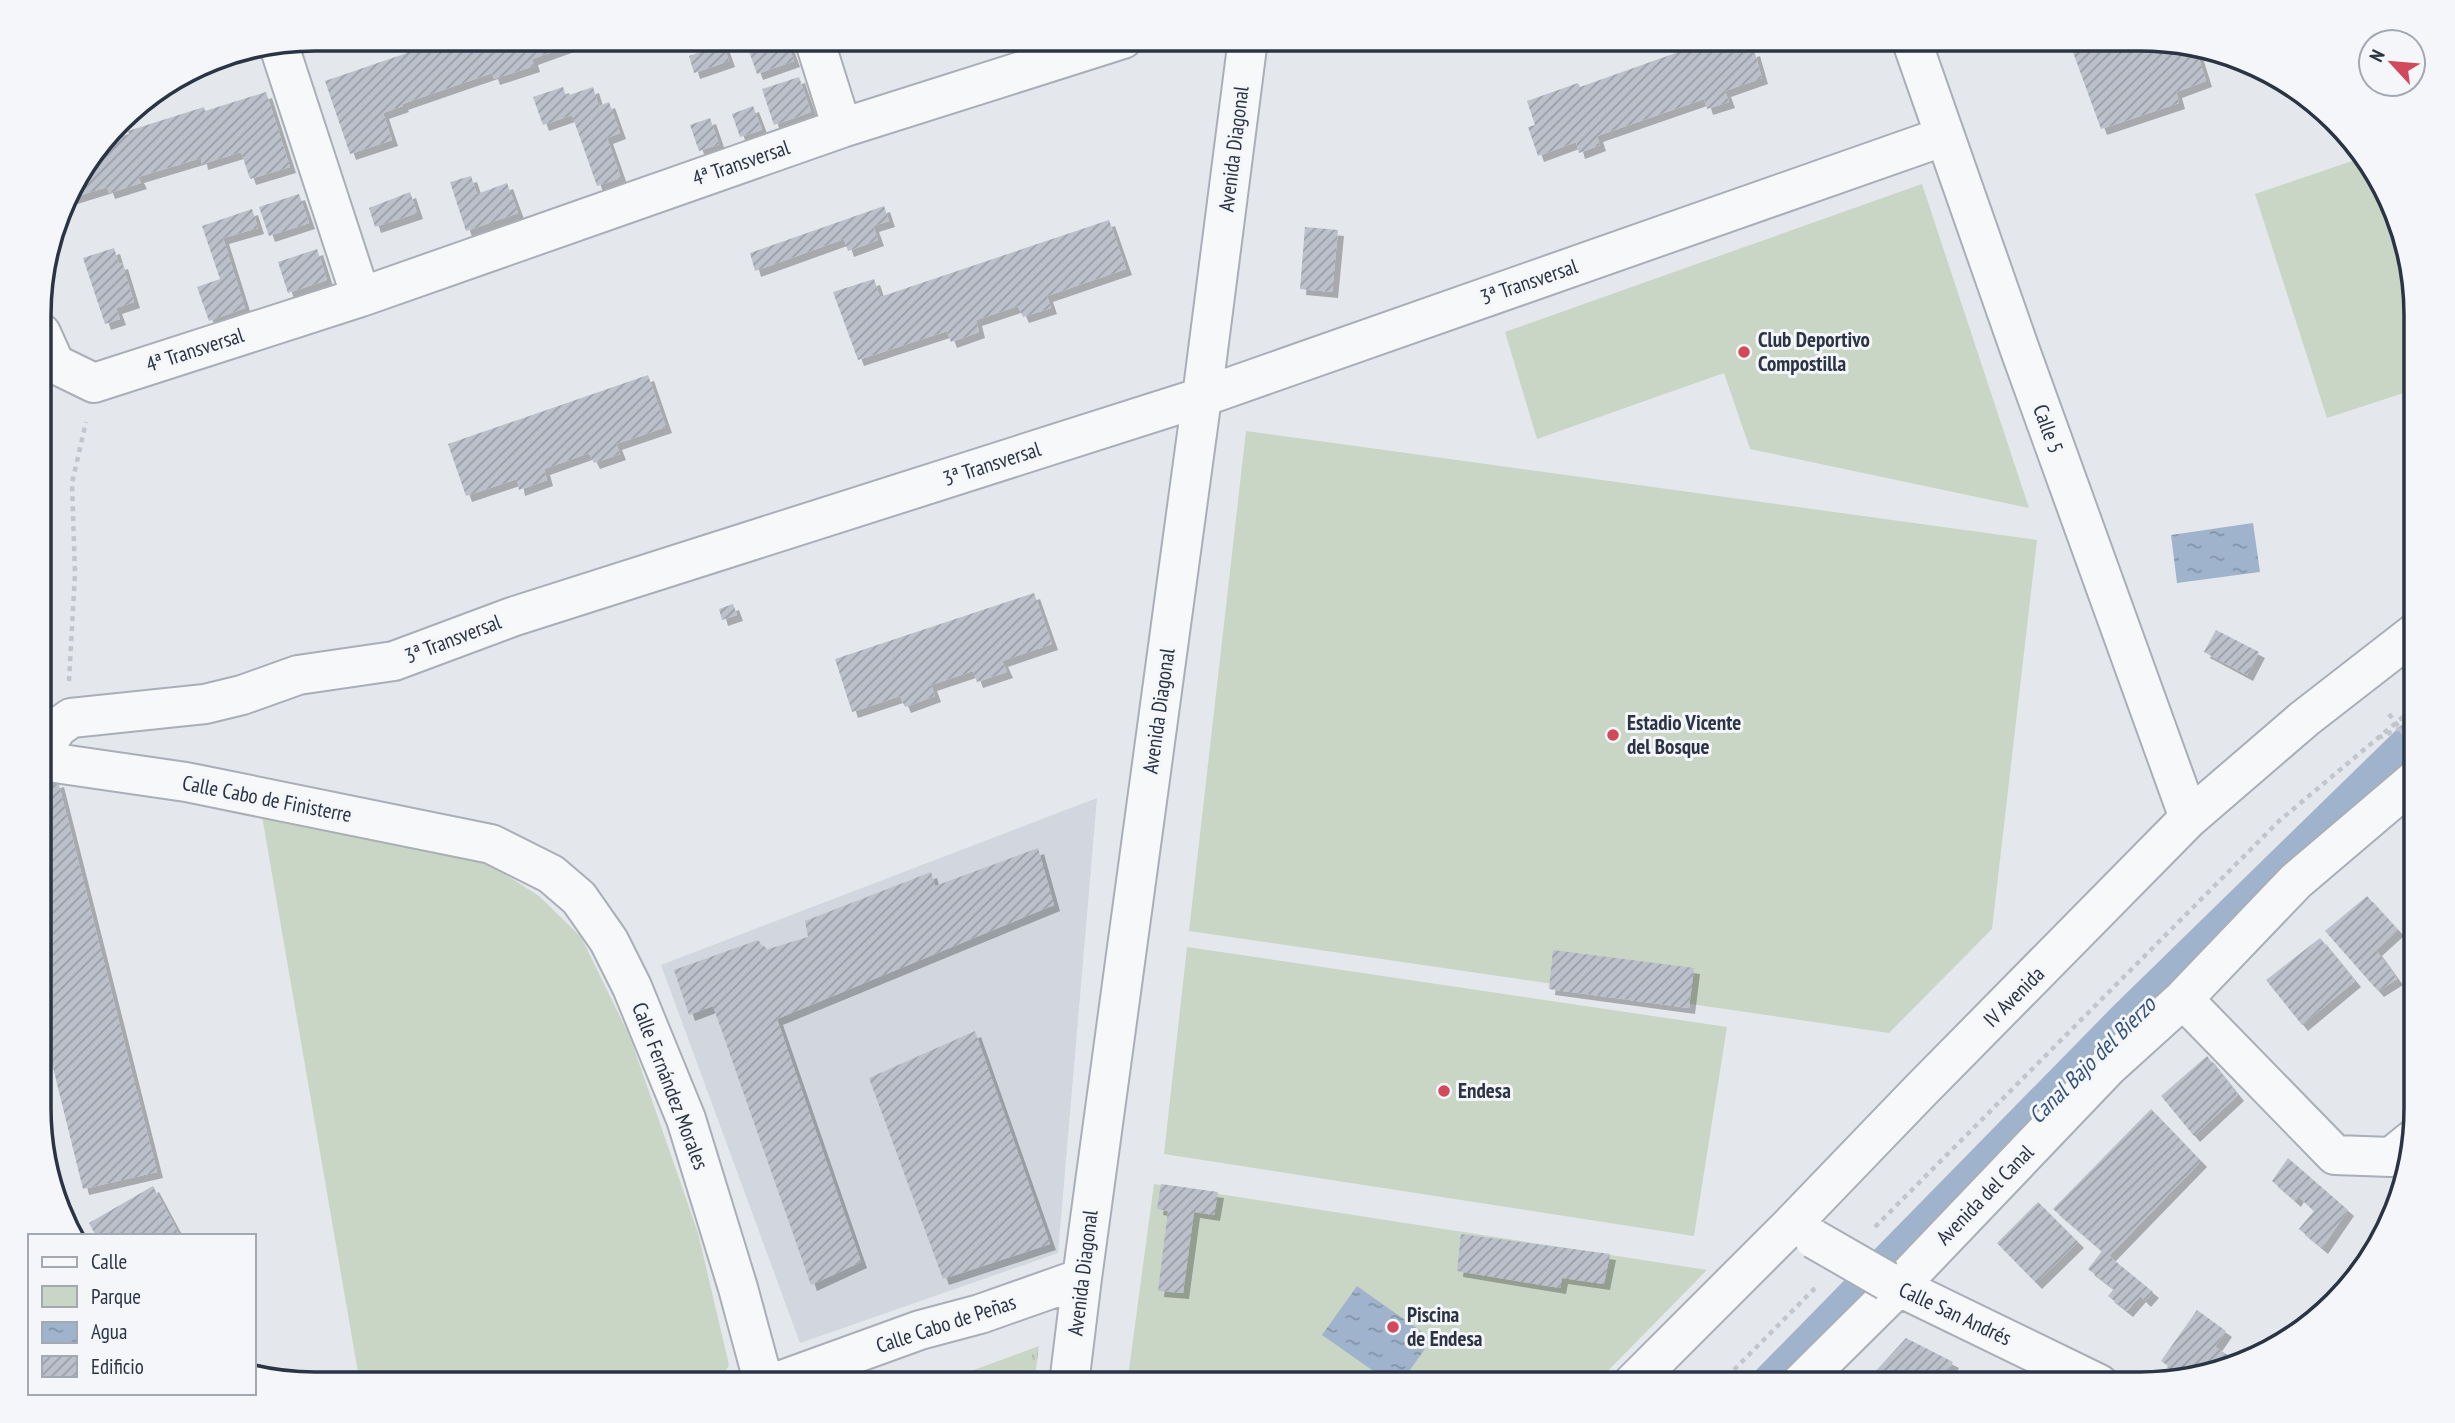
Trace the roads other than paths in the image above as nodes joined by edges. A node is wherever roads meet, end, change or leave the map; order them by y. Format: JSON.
{"nodes":[{"id":1,"x":818,"y":51,"type":"edge"},
{"id":2,"x":1082,"y":51,"type":"edge"},
{"id":3,"x":1246,"y":51,"type":"edge"},
{"id":4,"x":1916,"y":51,"type":"edge"},
{"id":5,"x":281,"y":53,"type":"edge"},
{"id":6,"x":842,"y":128,"type":"junction"},
{"id":7,"x":1945,"y":136,"type":"junction"},
{"id":8,"x":361,"y":297,"type":"junction"},
{"id":9,"x":51,"y":357,"type":"edge"},
{"id":10,"x":1202,"y":397,"type":"junction"},
{"id":11,"x":2404,"y":641,"type":"edge"},
{"id":12,"x":51,"y":738,"type":"edge"},
{"id":13,"x":51,"y":762,"type":"edge"},
{"id":14,"x":2404,"y":789,"type":"edge"},
{"id":15,"x":2189,"y":818,"type":"junction"},
{"id":16,"x":491,"y":844,"type":"joint"},
{"id":17,"x":2183,"y":999,"type":"junction"},
{"id":18,"x":2401,"y":1149,"type":"edge"},
{"id":19,"x":1802,"y":1233,"type":"junction"},
{"id":20,"x":1082,"y":1278,"type":"junction"},
{"id":21,"x":1892,"y":1285,"type":"junction"},
{"id":22,"x":761,"y":1372,"type":"edge"},
{"id":23,"x":804,"y":1372,"type":"edge"},
{"id":24,"x":1070,"y":1372,"type":"edge"},
{"id":25,"x":1646,"y":1372,"type":"edge"},
{"id":26,"x":1811,"y":1372,"type":"edge"},
{"id":27,"x":2074,"y":1372,"type":"edge"}],
"edges":[{"from":1,"to":6,"type":"street"},
{"from":2,"to":6,"type":"street","name":"4ª Transversal"},
{"from":3,"to":10,"type":"street","name":"Avenida Diagonal"},
{"from":4,"to":7,"type":"street","name":"Calle 5"},
{"from":5,"to":8,"type":"street"},
{"from":6,"to":8,"type":"street","name":"4ª Transversal"},
{"from":7,"to":10,"type":"street","name":"3ª Transversal"},
{"from":7,"to":15,"type":"street","name":"Calle 5"},
{"from":8,"to":9,"type":"street","name":"4ª Transversal"},
{"from":10,"to":12,"type":"street","name":"3ª Transversal"},
{"from":10,"to":20,"type":"street","name":"Avenida Diagonal"},
{"from":11,"to":15,"type":"street","name":"IV Avenida"},
{"from":13,"to":16,"type":"street","name":"Calle Cabo de Finisterre"},
{"from":14,"to":17,"type":"street","name":"Avenida del Canal"},
{"from":15,"to":19,"type":"street","name":"IV Avenida"},
{"from":16,"to":22,"type":"street","name":"Calle Fernández Morales"},
{"from":17,"to":18,"type":"street"},
{"from":17,"to":21,"type":"street","name":"Avenida del Canal"},
{"from":19,"to":21,"type":"street","name":"Calle San Andrés","bridge":true},
{"from":19,"to":25,"type":"street","name":"IV Avenida"},
{"from":20,"to":23,"type":"street","name":"Calle Cabo de Peñas"},
{"from":20,"to":24,"type":"street","name":"Avenida Diagonal"},
{"from":21,"to":26,"type":"street","name":"Avenida del Canal"},
{"from":21,"to":27,"type":"street","name":"Calle San Andrés"}]}
